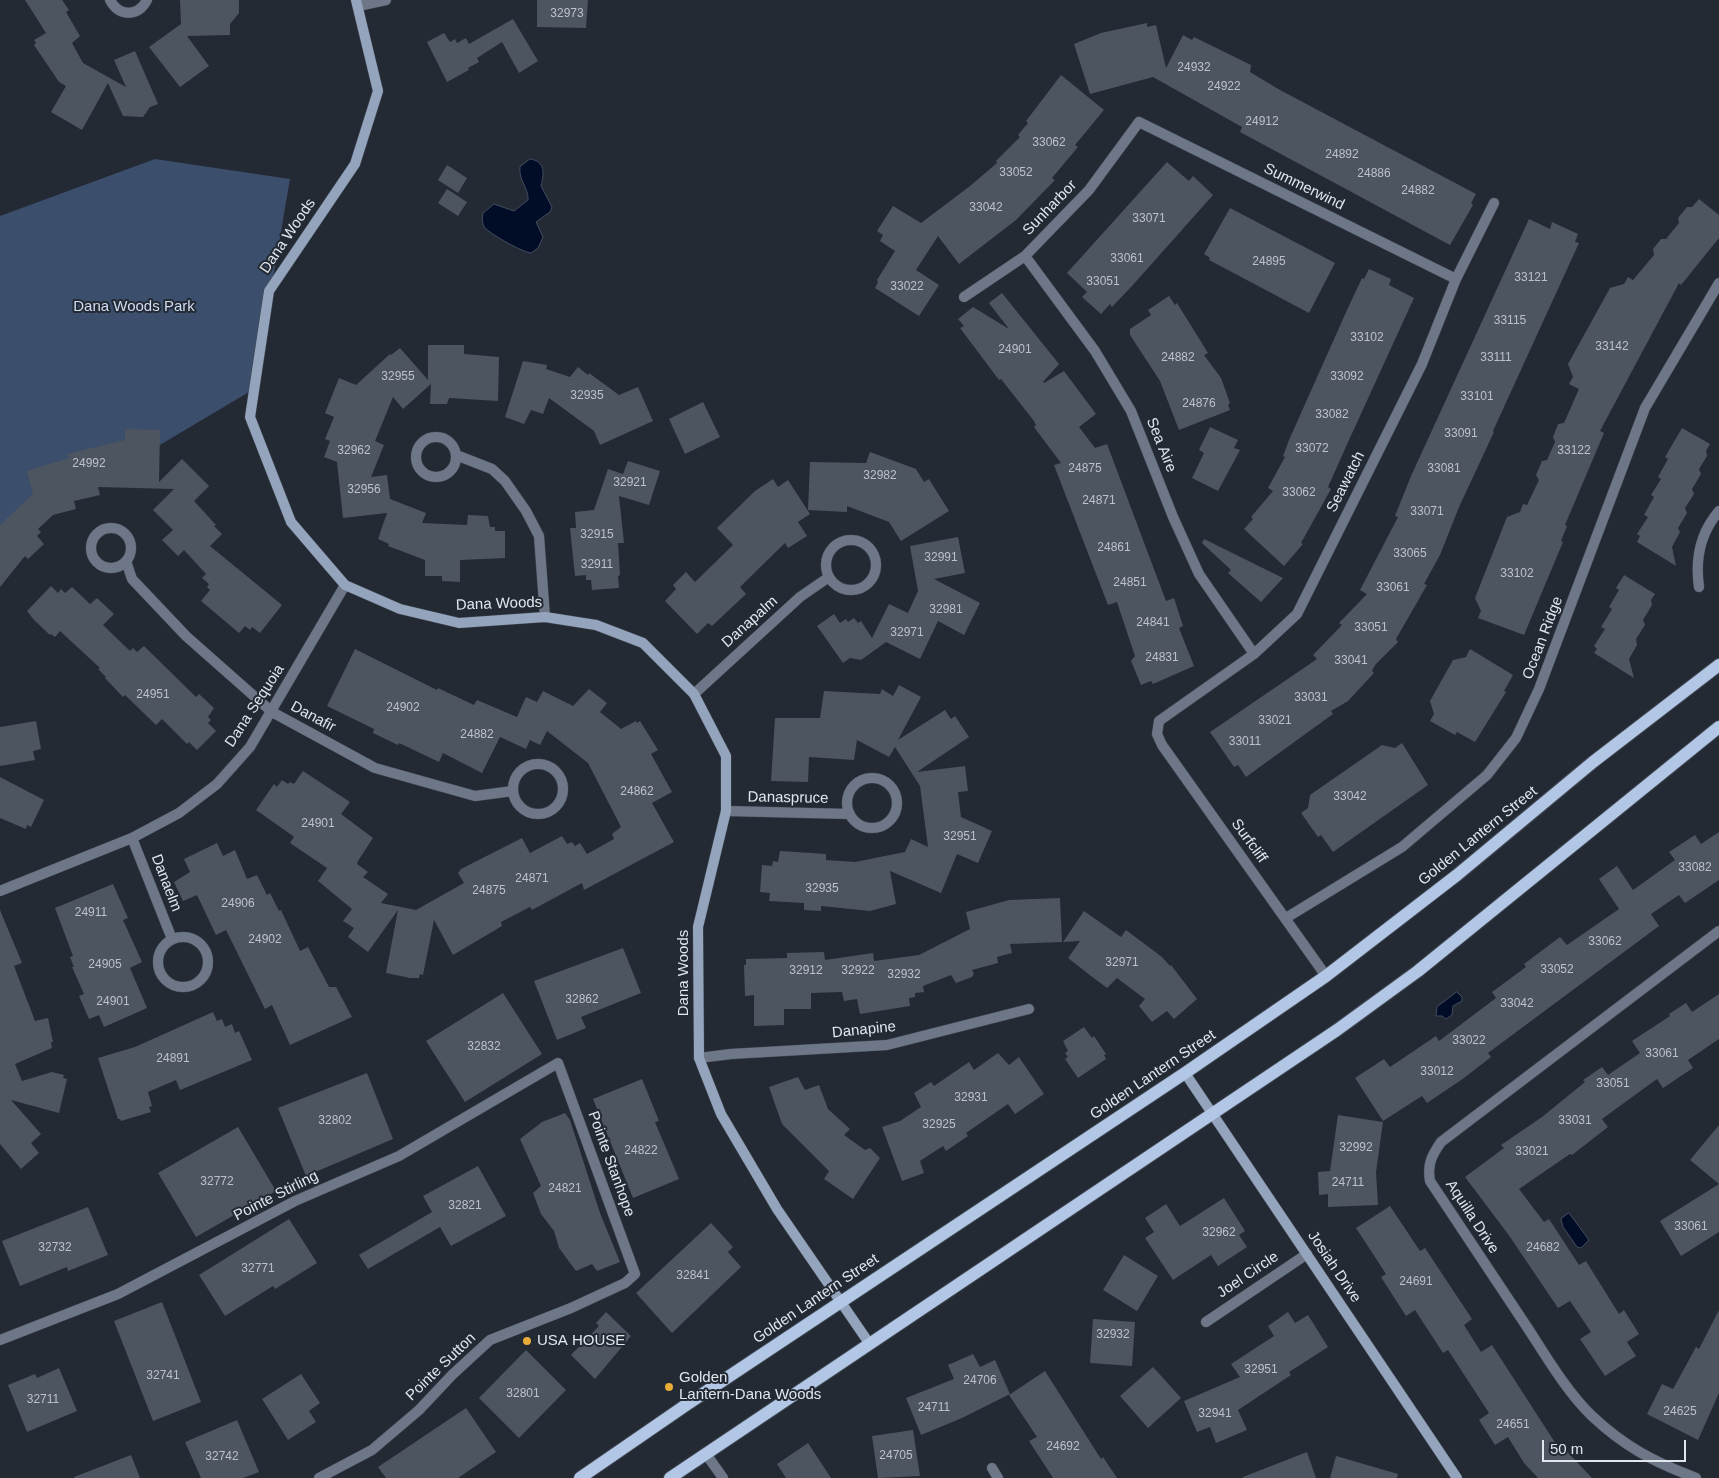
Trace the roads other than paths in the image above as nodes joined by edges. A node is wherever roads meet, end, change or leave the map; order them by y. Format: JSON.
{"nodes":[{"id":1,"x":110,"y":0,"type":"edge"},
{"id":2,"x":147,"y":0,"type":"edge"},
{"id":3,"x":386,"y":0,"type":"edge"},
{"id":4,"x":357,"y":3,"type":"edge"},
{"id":5,"x":1140,"y":122,"type":"joint"},
{"id":6,"x":1494,"y":203,"type":"dead end"},
{"id":7,"x":1025,"y":256,"type":"junction"},
{"id":8,"x":1456,"y":279,"type":"junction"},
{"id":9,"x":1719,"y":283,"type":"edge"},
{"id":10,"x":964,"y":297,"type":"dead end"},
{"id":11,"x":456,"y":455,"type":"junction"},
{"id":12,"x":1719,"y":511,"type":"edge"},
{"id":13,"x":126,"y":561,"type":"junction"},
{"id":14,"x":829,"y":577,"type":"junction"},
{"id":15,"x":346,"y":585,"type":"junction"},
{"id":16,"x":1699,"y":587,"type":"dead end"},
{"id":17,"x":545,"y":617,"type":"junction"},
{"id":18,"x":1254,"y":654,"type":"junction"},
{"id":19,"x":1719,"y":665,"type":"edge"},
{"id":20,"x":694,"y":694,"type":"junction"},
{"id":21,"x":272,"y":712,"type":"junction"},
{"id":22,"x":1159,"y":721,"type":"joint"},
{"id":23,"x":1719,"y":727,"type":"edge"},
{"id":24,"x":513,"y":791,"type":"junction"},
{"id":25,"x":726,"y":811,"type":"junction"},
{"id":26,"x":850,"y":814,"type":"junction"},
{"id":27,"x":132,"y":838,"type":"junction"},
{"id":28,"x":0,"y":891,"type":"edge"},
{"id":29,"x":1286,"y":918,"type":"junction"},
{"id":30,"x":1719,"y":931,"type":"edge"},
{"id":31,"x":172,"y":939,"type":"junction"},
{"id":32,"x":1326,"y":976,"type":"junction"},
{"id":33,"x":1029,"y":1009,"type":"dead end"},
{"id":34,"x":699,"y":1058,"type":"junction"},
{"id":35,"x":558,"y":1063,"type":"joint"},
{"id":36,"x":1186,"y":1073,"type":"junction"},
{"id":37,"x":1213,"y":1113,"type":"junction"},
{"id":38,"x":1307,"y":1254,"type":"junction"},
{"id":39,"x":635,"y":1274,"type":"joint"},
{"id":40,"x":841,"y":1302,"type":"junction"},
{"id":41,"x":1206,"y":1322,"type":"dead end"},
{"id":42,"x":0,"y":1340,"type":"edge"},
{"id":43,"x":869,"y":1343,"type":"junction"},
{"id":44,"x":706,"y":1454,"type":"junction"},
{"id":45,"x":992,"y":1468,"type":"dead end"},
{"id":46,"x":334,"y":1474,"type":"edge"},
{"id":47,"x":319,"y":1478,"type":"edge"},
{"id":48,"x":580,"y":1478,"type":"edge"},
{"id":49,"x":670,"y":1478,"type":"edge"},
{"id":50,"x":723,"y":1478,"type":"edge"},
{"id":51,"x":998,"y":1478,"type":"edge"},
{"id":52,"x":1457,"y":1478,"type":"edge"},
{"id":53,"x":1696,"y":1478,"type":"edge"}],
"edges":[{"from":1,"to":2,"type":"street"},
{"from":3,"to":4,"type":"street"},
{"from":4,"to":15,"type":"street","name":"Dana Woods"},
{"from":5,"to":7,"type":"street","name":"Sunharbor"},
{"from":5,"to":8,"type":"street","name":"Summerwind"},
{"from":6,"to":8,"type":"street","name":"Seawatch"},
{"from":7,"to":10,"type":"street","name":"Sunharbor"},
{"from":7,"to":18,"type":"street","name":"Sea Aire"},
{"from":8,"to":18,"type":"street","name":"Seawatch"},
{"from":9,"to":29,"type":"street","name":"Ocean Ridge"},
{"from":11,"to":11,"type":"street"},
{"from":11,"to":17,"type":"street"},
{"from":12,"to":16,"type":"street"},
{"from":13,"to":13,"type":"street","name":"Danafir"},
{"from":13,"to":21,"type":"street","name":"Danafir"},
{"from":14,"to":14,"type":"street"},
{"from":14,"to":20,"type":"street","name":"Danapalm"},
{"from":15,"to":17,"type":"street","name":"Dana Woods"},
{"from":15,"to":21,"type":"street","name":"Dana Sequoia"},
{"from":17,"to":20,"type":"street","name":"Dana Woods"},
{"from":18,"to":22,"type":"street","name":"Seawatch"},
{"from":19,"to":32,"type":"main road","name":"Golden Lantern Street"},
{"from":20,"to":25,"type":"street","name":"Dana Woods"},
{"from":21,"to":24,"type":"street","name":"Danafir"},
{"from":21,"to":27,"type":"street","name":"Dana Sequoia"},
{"from":22,"to":29,"type":"street","name":"Surfcliff"},
{"from":23,"to":37,"type":"main road"},
{"from":24,"to":24,"type":"street"},
{"from":25,"to":26,"type":"street","name":"Danaspruce"},
{"from":25,"to":34,"type":"street","name":"Dana Woods"},
{"from":26,"to":26,"type":"street"},
{"from":27,"to":28,"type":"street","name":"Dana Sequoia"},
{"from":27,"to":31,"type":"street","name":"Danaelm"},
{"from":29,"to":32,"type":"street","name":"Surfcliff"},
{"from":30,"to":53,"type":"street","name":"Aquilla Drive"},
{"from":31,"to":31,"type":"street"},
{"from":32,"to":36,"type":"main road","name":"Golden Lantern Street"},
{"from":33,"to":34,"type":"street","name":"Danapine"},
{"from":34,"to":40,"type":"street","name":"Dana Woods"},
{"from":35,"to":39,"type":"street","name":"Pointe Stanhope"},
{"from":35,"to":42,"type":"street","name":"Pointe Stirling"},
{"from":36,"to":37,"type":"street","name":"Josiah Drive"},
{"from":36,"to":40,"type":"main road","name":"Golden Lantern Street"},
{"from":37,"to":38,"type":"street","name":"Josiah Drive"},
{"from":37,"to":43,"type":"main road"},
{"from":38,"to":41,"type":"street","name":"Joel Circle"},
{"from":38,"to":52,"type":"street","name":"Josiah Drive"},
{"from":39,"to":46,"type":"street","name":"Pointe Sutton"},
{"from":40,"to":43,"type":"street","name":"Dana Woods"},
{"from":40,"to":48,"type":"main road","name":"Golden Lantern Street"},
{"from":43,"to":44,"type":"main road"},
{"from":44,"to":49,"type":"main road"},
{"from":44,"to":50,"type":"street"},
{"from":45,"to":51,"type":"street"},
{"from":46,"to":47,"type":"street","name":"Pointe Sutton"}]}
